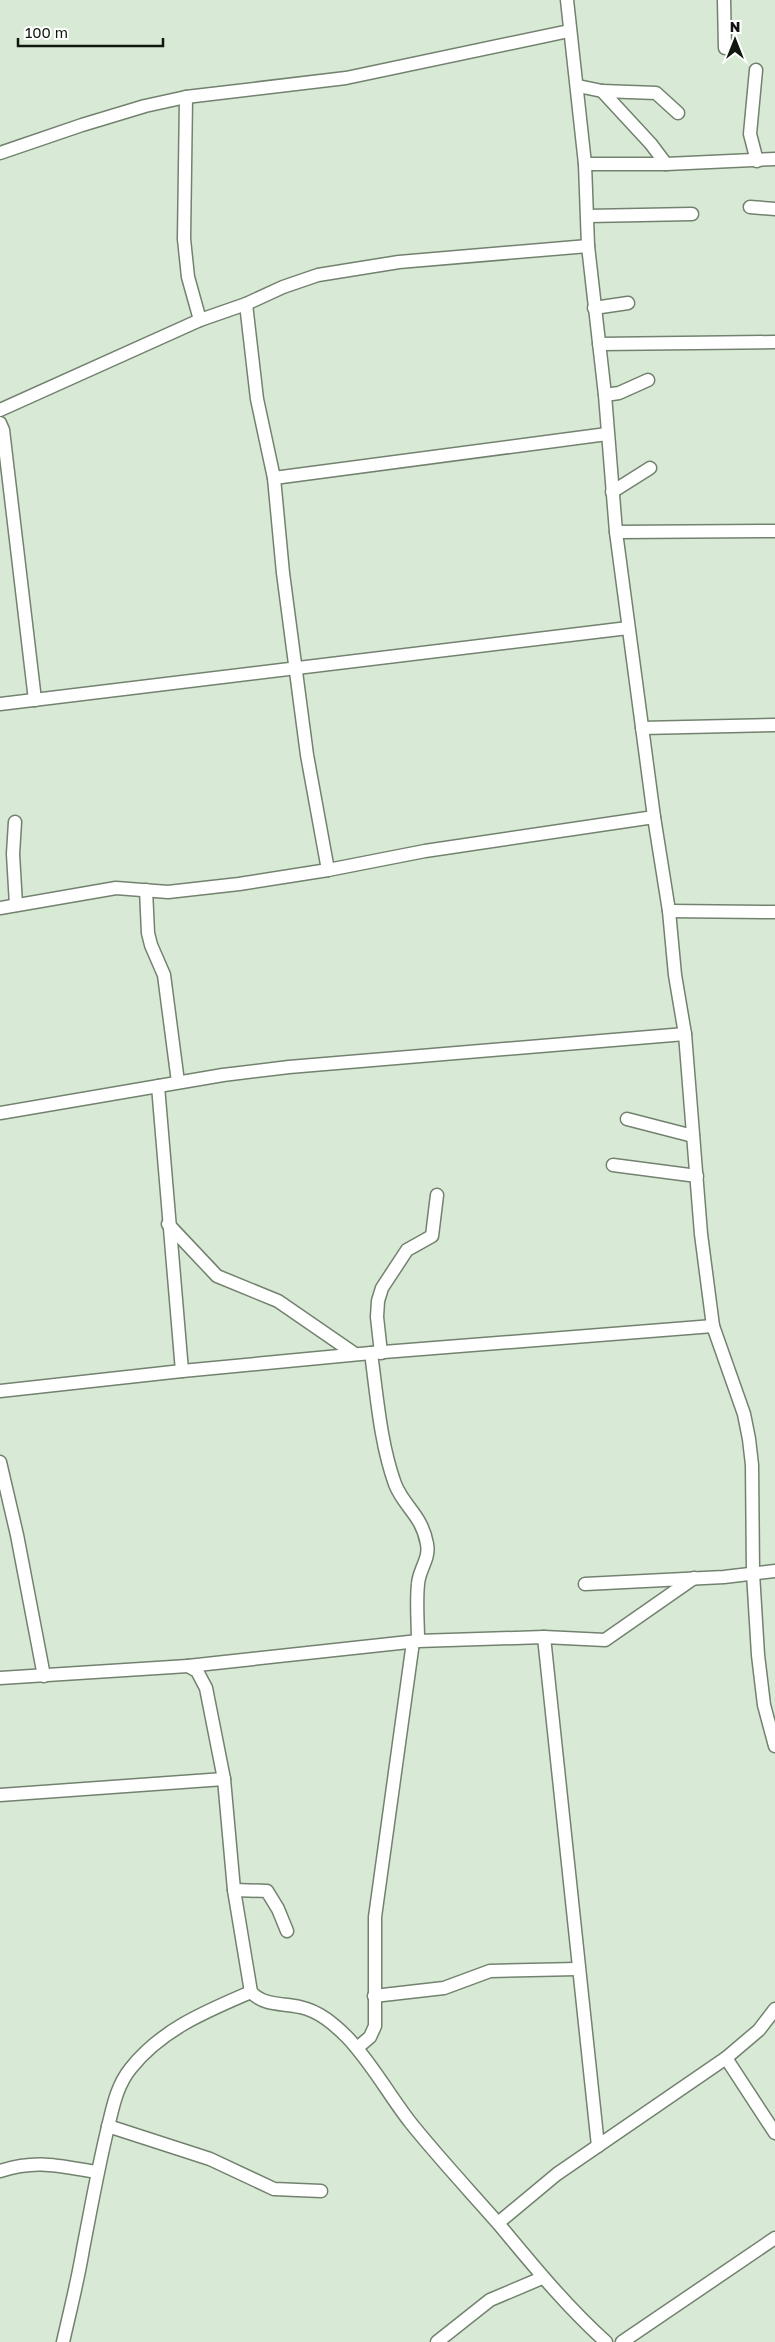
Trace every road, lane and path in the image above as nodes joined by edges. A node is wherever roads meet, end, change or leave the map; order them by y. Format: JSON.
{"nodes":[{"id":1,"x":566,"y":0,"type":"edge"},
{"id":2,"x":724,"y":0,"type":"edge"},
{"id":3,"x":568,"y":31,"type":"junction"},
{"id":4,"x":725,"y":48,"type":"dead end"},
{"id":5,"x":756,"y":70,"type":"dead end"},
{"id":6,"x":578,"y":86,"type":"junction"},
{"id":7,"x":602,"y":91,"type":"junction"},
{"id":8,"x":186,"y":98,"type":"junction"},
{"id":9,"x":678,"y":113,"type":"dead end"},
{"id":10,"x":0,"y":153,"type":"edge"},
{"id":11,"x":775,"y":159,"type":"edge"},
{"id":12,"x":757,"y":160,"type":"junction"},
{"id":13,"x":586,"y":164,"type":"junction"},
{"id":14,"x":666,"y":164,"type":"junction"},
{"id":15,"x":750,"y":207,"type":"dead end"},
{"id":16,"x":775,"y":208,"type":"edge"},
{"id":17,"x":692,"y":214,"type":"dead end"},
{"id":18,"x":588,"y":216,"type":"junction"},
{"id":19,"x":588,"y":246,"type":"junction"},
{"id":20,"x":628,"y":303,"type":"dead end"},
{"id":21,"x":246,"y":304,"type":"junction"},
{"id":22,"x":594,"y":308,"type":"junction"},
{"id":23,"x":200,"y":320,"type":"junction"},
{"id":24,"x":773,"y":342,"type":"edge"},
{"id":25,"x":599,"y":344,"type":"junction"},
{"id":26,"x":648,"y":380,"type":"dead end"},
{"id":27,"x":605,"y":395,"type":"junction"},
{"id":28,"x":0,"y":410,"type":"edge"},
{"id":29,"x":0,"y":424,"type":"edge"},
{"id":30,"x":607,"y":434,"type":"junction"},
{"id":31,"x":650,"y":468,"type":"dead end"},
{"id":32,"x":274,"y":478,"type":"junction"},
{"id":33,"x":612,"y":492,"type":"junction"},
{"id":34,"x":775,"y":531,"type":"edge"},
{"id":35,"x":616,"y":532,"type":"junction"},
{"id":36,"x":628,"y":628,"type":"junction"},
{"id":37,"x":295,"y":670,"type":"junction"},
{"id":38,"x":35,"y":700,"type":"junction"},
{"id":39,"x":0,"y":704,"type":"edge"},
{"id":40,"x":775,"y":725,"type":"edge"},
{"id":41,"x":642,"y":728,"type":"junction"},
{"id":42,"x":654,"y":817,"type":"junction"},
{"id":43,"x":16,"y":822,"type":"dead end"},
{"id":44,"x":328,"y":870,"type":"junction"},
{"id":45,"x":146,"y":890,"type":"junction"},
{"id":46,"x":16,"y":905,"type":"junction"},
{"id":47,"x":0,"y":908,"type":"edge"},
{"id":48,"x":670,"y":911,"type":"junction"},
{"id":49,"x":775,"y":912,"type":"edge"},
{"id":50,"x":685,"y":1034,"type":"junction"},
{"id":51,"x":178,"y":1082,"type":"junction"},
{"id":52,"x":158,"y":1086,"type":"junction"},
{"id":53,"x":0,"y":1113,"type":"edge"},
{"id":54,"x":627,"y":1119,"type":"dead end"},
{"id":55,"x":693,"y":1136,"type":"junction"},
{"id":56,"x":613,"y":1165,"type":"dead end"},
{"id":57,"x":697,"y":1176,"type":"junction"},
{"id":58,"x":436,"y":1195,"type":"dead end"},
{"id":59,"x":168,"y":1224,"type":"junction"},
{"id":60,"x":713,"y":1326,"type":"junction"},
{"id":61,"x":376,"y":1352,"type":"junction"},
{"id":62,"x":355,"y":1354,"type":"junction"},
{"id":63,"x":182,"y":1370,"type":"junction"},
{"id":64,"x":0,"y":1392,"type":"edge"},
{"id":65,"x":0,"y":1462,"type":"edge"},
{"id":66,"x":775,"y":1571,"type":"edge"},
{"id":67,"x":753,"y":1573,"type":"junction"},
{"id":68,"x":694,"y":1578,"type":"junction"},
{"id":69,"x":585,"y":1584,"type":"dead end"},
{"id":70,"x":544,"y":1637,"type":"junction"},
{"id":71,"x":415,"y":1642,"type":"junction"},
{"id":72,"x":188,"y":1666,"type":"junction"},
{"id":73,"x":44,"y":1676,"type":"junction"},
{"id":74,"x":0,"y":1678,"type":"edge"},
{"id":75,"x":775,"y":1746,"type":"edge"},
{"id":76,"x":224,"y":1779,"type":"junction"},
{"id":77,"x":0,"y":1795,"type":"edge"},
{"id":78,"x":234,"y":1890,"type":"junction"},
{"id":79,"x":287,"y":1931,"type":"dead end"},
{"id":80,"x":577,"y":1969,"type":"junction"},
{"id":81,"x":251,"y":1992,"type":"junction"},
{"id":82,"x":374,"y":1996,"type":"junction"},
{"id":83,"x":775,"y":2009,"type":"edge"},
{"id":84,"x":357,"y":2048,"type":"junction"},
{"id":85,"x":726,"y":2058,"type":"junction"},
{"id":86,"x":108,"y":2126,"type":"junction"},
{"id":87,"x":775,"y":2133,"type":"edge"},
{"id":88,"x":598,"y":2146,"type":"junction"},
{"id":89,"x":0,"y":2171,"type":"edge"},
{"id":90,"x":96,"y":2172,"type":"junction"},
{"id":91,"x":321,"y":2191,"type":"dead end"},
{"id":92,"x":498,"y":2223,"type":"junction"},
{"id":93,"x":774,"y":2242,"type":"edge"},
{"id":94,"x":542,"y":2278,"type":"junction"},
{"id":95,"x":64,"y":2342,"type":"edge"},
{"id":96,"x":437,"y":2342,"type":"edge"},
{"id":97,"x":606,"y":2342,"type":"edge"},
{"id":98,"x":622,"y":2342,"type":"edge"}],
"edges":[{"from":1,"to":3,"type":"street"},
{"from":2,"to":4,"type":"street"},
{"from":3,"to":6,"type":"street"},
{"from":3,"to":8,"type":"street"},
{"from":5,"to":12,"type":"street"},
{"from":6,"to":7,"type":"street"},
{"from":6,"to":13,"type":"street"},
{"from":7,"to":9,"type":"street"},
{"from":7,"to":14,"type":"street"},
{"from":8,"to":10,"type":"street"},
{"from":8,"to":23,"type":"street"},
{"from":11,"to":12,"type":"street"},
{"from":12,"to":14,"type":"street"},
{"from":13,"to":14,"type":"street"},
{"from":13,"to":18,"type":"street"},
{"from":15,"to":16,"type":"street"},
{"from":17,"to":18,"type":"street"},
{"from":18,"to":19,"type":"street"},
{"from":19,"to":21,"type":"street"},
{"from":19,"to":22,"type":"street"},
{"from":20,"to":22,"type":"street"},
{"from":21,"to":23,"type":"street"},
{"from":21,"to":32,"type":"street"},
{"from":22,"to":25,"type":"street"},
{"from":23,"to":28,"type":"street"},
{"from":24,"to":25,"type":"street"},
{"from":25,"to":27,"type":"street"},
{"from":26,"to":27,"type":"street"},
{"from":27,"to":30,"type":"street"},
{"from":29,"to":38,"type":"street"},
{"from":30,"to":32,"type":"street"},
{"from":30,"to":33,"type":"street"},
{"from":31,"to":33,"type":"street"},
{"from":32,"to":37,"type":"street"},
{"from":33,"to":35,"type":"street"},
{"from":34,"to":35,"type":"street"},
{"from":35,"to":36,"type":"street"},
{"from":36,"to":37,"type":"street"},
{"from":36,"to":41,"type":"street"},
{"from":37,"to":38,"type":"street"},
{"from":37,"to":44,"type":"street"},
{"from":38,"to":39,"type":"street"},
{"from":40,"to":41,"type":"street"},
{"from":41,"to":42,"type":"street"},
{"from":42,"to":44,"type":"street"},
{"from":42,"to":48,"type":"street"},
{"from":43,"to":46,"type":"street"},
{"from":44,"to":45,"type":"street"},
{"from":45,"to":46,"type":"street"},
{"from":45,"to":51,"type":"street"},
{"from":46,"to":47,"type":"street"},
{"from":48,"to":49,"type":"street"},
{"from":48,"to":50,"type":"street"},
{"from":50,"to":51,"type":"street"},
{"from":50,"to":55,"type":"street"},
{"from":51,"to":52,"type":"street"},
{"from":52,"to":53,"type":"street"},
{"from":52,"to":59,"type":"street"},
{"from":54,"to":55,"type":"street"},
{"from":55,"to":57,"type":"street"},
{"from":56,"to":57,"type":"street"},
{"from":57,"to":60,"type":"street"},
{"from":58,"to":61,"type":"street"},
{"from":59,"to":62,"type":"street"},
{"from":59,"to":63,"type":"street"},
{"from":60,"to":61,"type":"street"},
{"from":60,"to":67,"type":"street"},
{"from":61,"to":62,"type":"street"},
{"from":61,"to":71,"type":"street"},
{"from":62,"to":63,"type":"street"},
{"from":63,"to":64,"type":"street"},
{"from":65,"to":73,"type":"street"},
{"from":66,"to":67,"type":"street"},
{"from":67,"to":68,"type":"street"},
{"from":67,"to":75,"type":"street"},
{"from":68,"to":69,"type":"street"},
{"from":68,"to":70,"type":"street"},
{"from":70,"to":71,"type":"street"},
{"from":70,"to":80,"type":"street"},
{"from":71,"to":72,"type":"street"},
{"from":71,"to":82,"type":"street"},
{"from":72,"to":73,"type":"street"},
{"from":72,"to":76,"type":"street"},
{"from":73,"to":74,"type":"street"},
{"from":76,"to":77,"type":"street"},
{"from":76,"to":78,"type":"street"},
{"from":78,"to":79,"type":"street"},
{"from":78,"to":81,"type":"street"},
{"from":80,"to":82,"type":"street"},
{"from":80,"to":88,"type":"street"},
{"from":81,"to":84,"type":"street"},
{"from":81,"to":86,"type":"street"},
{"from":82,"to":84,"type":"street"},
{"from":83,"to":85,"type":"street"},
{"from":84,"to":92,"type":"street"},
{"from":85,"to":87,"type":"street"},
{"from":85,"to":88,"type":"street"},
{"from":86,"to":90,"type":"street"},
{"from":86,"to":91,"type":"street"},
{"from":88,"to":92,"type":"street"},
{"from":89,"to":90,"type":"street"},
{"from":90,"to":95,"type":"street"},
{"from":92,"to":94,"type":"street"},
{"from":93,"to":98,"type":"street"},
{"from":94,"to":96,"type":"street"},
{"from":94,"to":97,"type":"street"}]}
